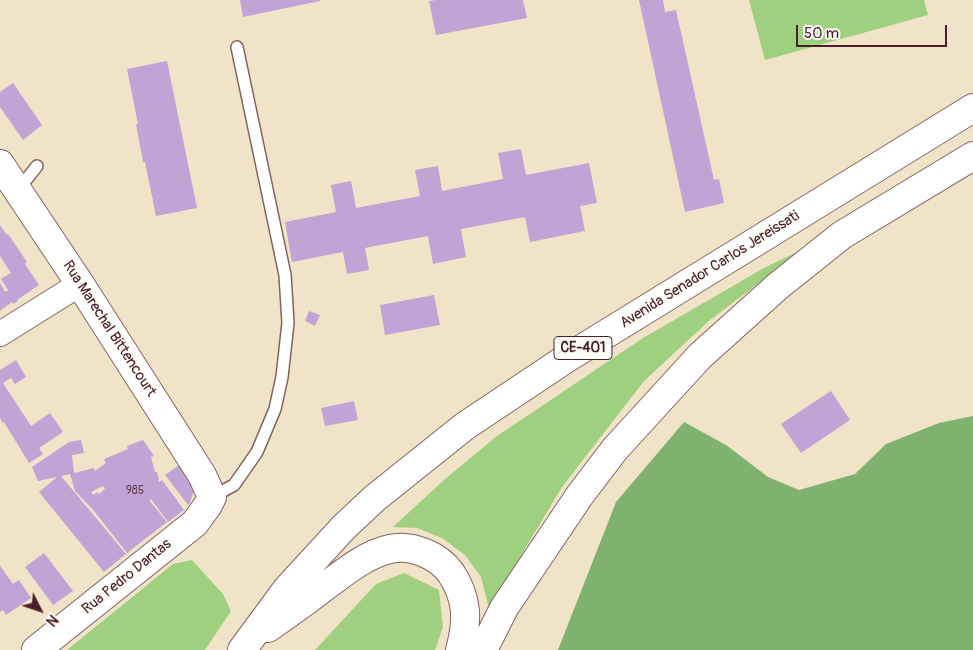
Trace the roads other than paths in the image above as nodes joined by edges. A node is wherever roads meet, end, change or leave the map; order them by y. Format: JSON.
{"nodes":[{"id":1,"x":237,"y":47,"type":"dead end"},
{"id":2,"x":973,"y":108,"type":"edge"},
{"id":3,"x":973,"y":156,"type":"edge"},
{"id":4,"x":0,"y":164,"type":"edge"},
{"id":5,"x":37,"y":166,"type":"dead end"},
{"id":6,"x":17,"y":190,"type":"junction"},
{"id":7,"x":80,"y":284,"type":"junction"},
{"id":8,"x":0,"y":334,"type":"edge"},
{"id":9,"x":212,"y":497,"type":"junction"},
{"id":10,"x":244,"y":648,"type":"edge"},
{"id":11,"x":36,"y":650,"type":"edge"},
{"id":12,"x":460,"y":650,"type":"edge"},
{"id":13,"x":483,"y":650,"type":"edge"}],
"edges":[{"from":1,"to":9,"type":"lane"},
{"from":2,"to":10,"type":"main road","name":"Avenida Senador Carlos Jereissati","number":"CE-401"},
{"from":3,"to":13,"type":"main road"},
{"from":4,"to":6,"type":"main road","name":"Rua Marechal Bittencourt"},
{"from":5,"to":6,"type":"lane"},
{"from":6,"to":7,"type":"main road","name":"Rua Marechal Bittencourt"},
{"from":7,"to":8,"type":"street"},
{"from":7,"to":9,"type":"main road","name":"Rua Marechal Bittencourt"},
{"from":9,"to":11,"type":"main road","name":"Rua Pedro Dantas"},
{"from":10,"to":12,"type":"main road"}]}
